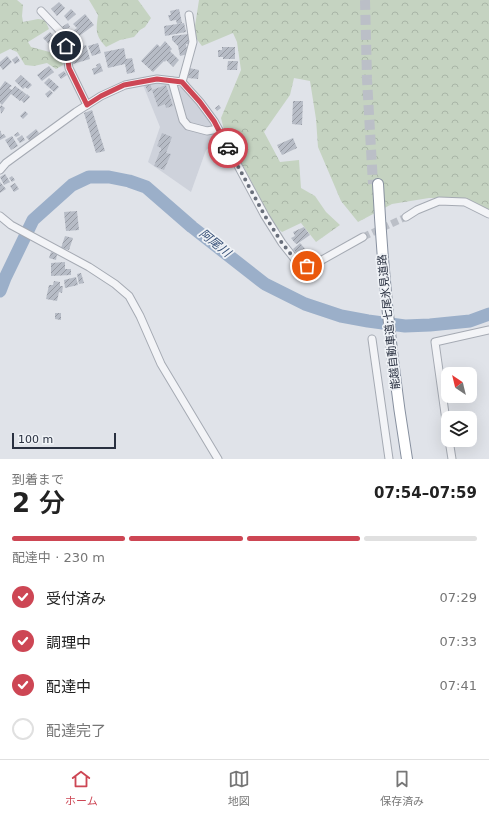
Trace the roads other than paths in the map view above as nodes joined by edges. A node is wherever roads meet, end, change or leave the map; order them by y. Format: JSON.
{"nodes":[{"id":1,"x":41,"y":11,"type":"dead end"},
{"id":2,"x":189,"y":15,"type":"dead end"},
{"id":3,"x":172,"y":81,"type":"junction"},
{"id":4,"x":182,"y":82,"type":"junction"},
{"id":5,"x":87,"y":105,"type":"junction"},
{"id":6,"x":218,"y":129,"type":"junction"},
{"id":7,"x":0,"y":170,"type":"edge"},
{"id":8,"x":375,"y":184,"type":"tunnel mouth"},
{"id":9,"x":489,"y":214,"type":"edge"},
{"id":10,"x":0,"y":216,"type":"edge"},
{"id":11,"x":406,"y":217,"type":"tunnel mouth"},
{"id":12,"x":363,"y":237,"type":"tunnel mouth"},
{"id":13,"x":383,"y":301,"type":"junction"},
{"id":14,"x":489,"y":330,"type":"edge"},
{"id":15,"x":372,"y":339,"type":"dead end"},
{"id":16,"x":445,"y":411,"type":"edge"},
{"id":17,"x":450,"y":447,"type":"edge"},
{"id":18,"x":218,"y":459,"type":"edge"},
{"id":19,"x":389,"y":459,"type":"edge"},
{"id":20,"x":402,"y":459,"type":"edge"},
{"id":21,"x":407,"y":459,"type":"edge"},
{"id":22,"x":452,"y":459,"type":"edge"}],
"edges":[{"from":1,"to":5,"type":"street"},
{"from":2,"to":4,"type":"street"},
{"from":3,"to":4,"type":"street"},
{"from":3,"to":5,"type":"street"},
{"from":3,"to":6,"type":"street"},
{"from":4,"to":6,"type":"street"},
{"from":5,"to":7,"type":"street"},
{"from":6,"to":12,"type":"street"},
{"from":8,"to":13,"type":"highway","name":"能越自動車道;七尾氷見道路"},
{"from":9,"to":11,"type":"street"},
{"from":10,"to":18,"type":"street"},
{"from":13,"to":20,"type":"highway","name":"能越自動車道;七尾氷見道路"},
{"from":13,"to":21,"type":"highway","name":"能越自動車道;七尾氷見道路"},
{"from":14,"to":16,"type":"street"},
{"from":15,"to":19,"type":"street"},
{"from":17,"to":22,"type":"street"}]}
